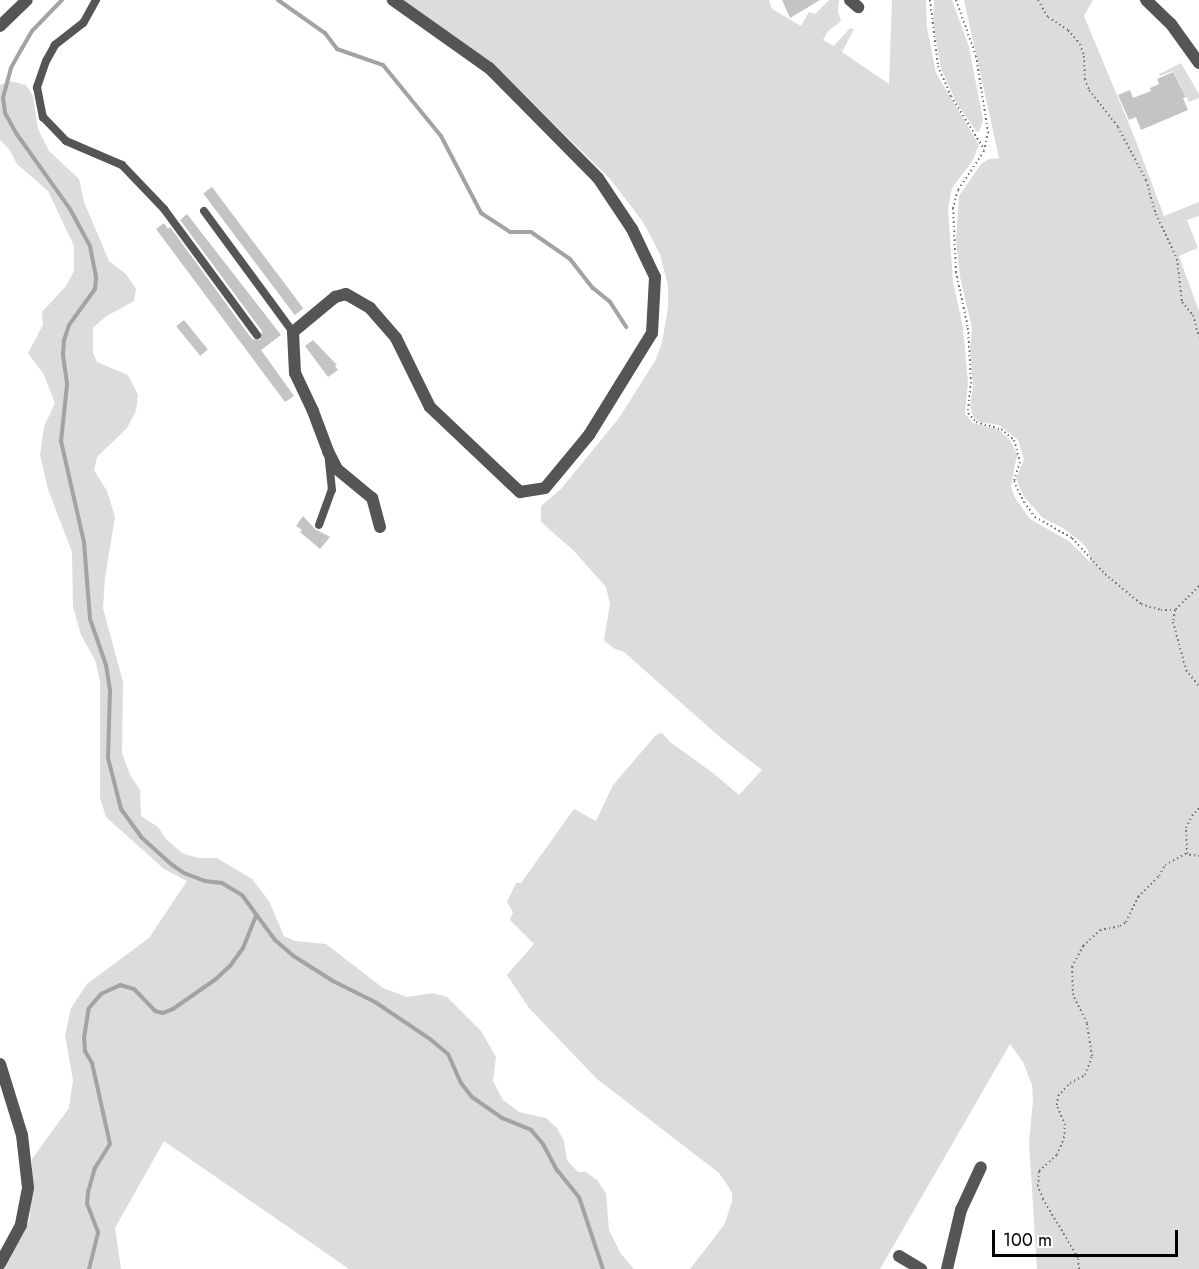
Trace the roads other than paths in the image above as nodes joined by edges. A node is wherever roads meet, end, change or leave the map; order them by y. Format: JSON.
{"nodes":[{"id":1,"x":27,"y":0,"type":"edge"},
{"id":2,"x":96,"y":0,"type":"edge"},
{"id":3,"x":393,"y":0,"type":"edge"},
{"id":4,"x":1146,"y":0,"type":"edge"},
{"id":5,"x":0,"y":26,"type":"edge"},
{"id":6,"x":1199,"y":63,"type":"edge"},
{"id":7,"x":204,"y":212,"type":"dead end"},
{"id":8,"x":292,"y":332,"type":"junction"},
{"id":9,"x":257,"y":335,"type":"dead end"},
{"id":10,"x":328,"y":452,"type":"junction"},
{"id":11,"x":319,"y":525,"type":"dead end"},
{"id":12,"x":380,"y":527,"type":"dead end"},
{"id":13,"x":0,"y":1064,"type":"edge"},
{"id":14,"x":981,"y":1167,"type":"dead end"},
{"id":15,"x":899,"y":1256,"type":"dead end"},
{"id":16,"x":0,"y":1264,"type":"edge"},
{"id":17,"x":921,"y":1269,"type":"edge"},
{"id":18,"x":947,"y":1269,"type":"edge"}],
"edges":[{"from":1,"to":5,"type":"street"},
{"from":2,"to":9,"type":"lane"},
{"from":3,"to":8,"type":"street"},
{"from":4,"to":6,"type":"street"},
{"from":7,"to":8,"type":"lane"},
{"from":8,"to":10,"type":"street"},
{"from":10,"to":11,"type":"lane"},
{"from":10,"to":12,"type":"street"},
{"from":13,"to":16,"type":"street"},
{"from":14,"to":18,"type":"street"},
{"from":15,"to":17,"type":"street"}]}
